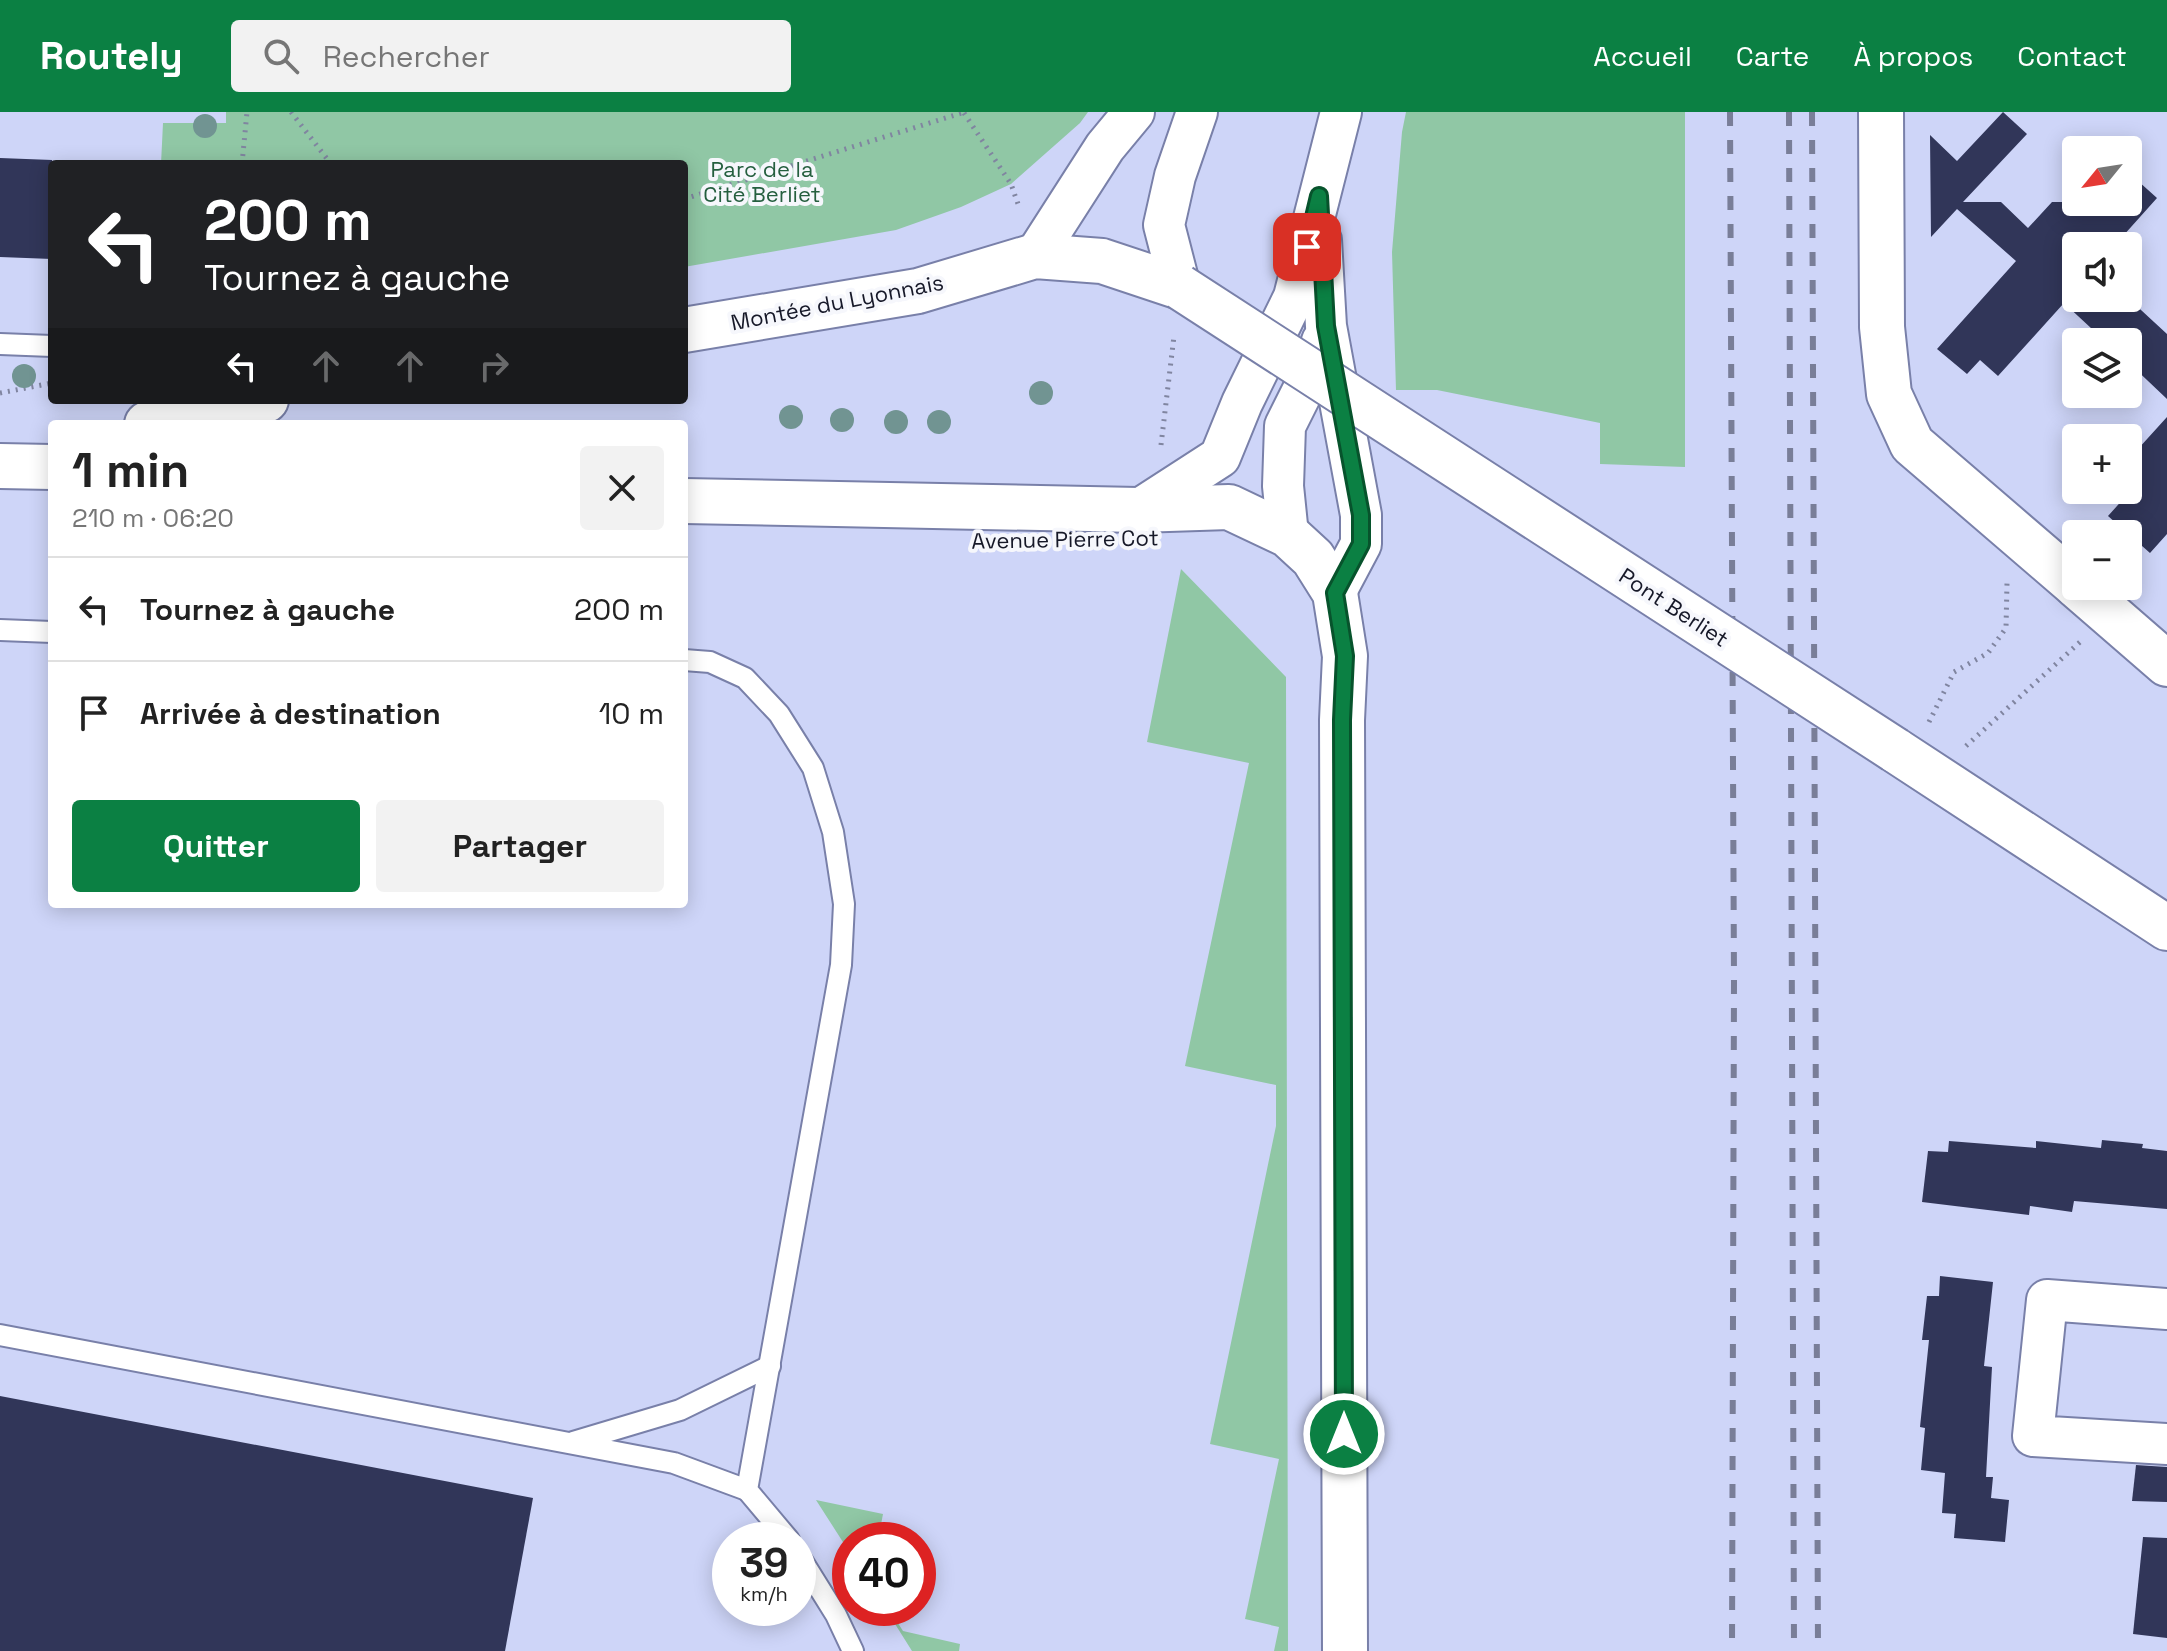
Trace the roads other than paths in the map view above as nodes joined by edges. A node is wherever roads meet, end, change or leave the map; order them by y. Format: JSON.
{"nodes":[{"id":1,"x":1134,"y":112,"type":"edge"},
{"id":2,"x":1197,"y":112,"type":"edge"},
{"id":3,"x":1341,"y":112,"type":"edge"},
{"id":4,"x":1881,"y":112,"type":"edge"},
{"id":5,"x":1319,"y":196,"type":"junction"},
{"id":6,"x":1035,"y":256,"type":"junction"},
{"id":7,"x":1180,"y":287,"type":"junction"},
{"id":8,"x":1326,"y":326,"type":"junction"},
{"id":9,"x":688,"y":329,"type":"edge"},
{"id":10,"x":0,"y":344,"type":"edge"},
{"id":11,"x":48,"y":346,"type":"edge"},
{"id":12,"x":233,"y":404,"type":"edge"},
{"id":13,"x":152,"y":414,"type":"edge"},
{"id":14,"x":0,"y":466,"type":"edge"},
{"id":15,"x":48,"y":467,"type":"edge"},
{"id":16,"x":688,"y":501,"type":"edge"},
{"id":17,"x":1138,"y":510,"type":"junction"},
{"id":18,"x":1288,"y":535,"type":"junction"},
{"id":19,"x":2062,"y":574,"type":"edge"},
{"id":20,"x":1335,"y":593,"type":"junction"},
{"id":21,"x":2092,"y":600,"type":"edge"},
{"id":22,"x":0,"y":630,"type":"edge"},
{"id":23,"x":48,"y":632,"type":"edge"},
{"id":24,"x":688,"y":660,"type":"edge"},
{"id":25,"x":2167,"y":664,"type":"edge"},
{"id":26,"x":2167,"y":928,"type":"edge"},
{"id":27,"x":2167,"y":1309,"type":"edge"},
{"id":28,"x":0,"y":1335,"type":"edge"},
{"id":29,"x":770,"y":1366,"type":"junction"},
{"id":30,"x":568,"y":1444,"type":"junction"},
{"id":31,"x":2167,"y":1444,"type":"edge"},
{"id":32,"x":747,"y":1490,"type":"junction"},
{"id":33,"x":774,"y":1522,"type":"edge"},
{"id":34,"x":816,"y":1583,"type":"edge"},
{"id":35,"x":853,"y":1651,"type":"edge"},
{"id":36,"x":1345,"y":1651,"type":"edge"}],
"edges":[{"from":1,"to":6,"type":"street"},
{"from":2,"to":7,"type":"street"},
{"from":3,"to":5,"type":"street"},
{"from":4,"to":19,"type":"street"},
{"from":5,"to":8,"type":"street"},
{"from":5,"to":17,"type":"street"},
{"from":6,"to":7,"type":"street","name":"Montée du Lyonnais"},
{"from":6,"to":9,"type":"street","name":"Montée du Lyonnais"},
{"from":7,"to":26,"type":"street","name":"Pont Berliet","bridge":true},
{"from":8,"to":18,"type":"street"},
{"from":8,"to":20,"type":"street"},
{"from":10,"to":11,"type":"lane"},
{"from":12,"to":13,"type":"street"},
{"from":14,"to":15,"type":"street"},
{"from":16,"to":17,"type":"street","name":"Avenue Pierre Cot"},
{"from":17,"to":18,"type":"street","name":"Avenue Pierre Cot"},
{"from":18,"to":20,"type":"street","name":"Avenue Pierre Cot"},
{"from":20,"to":36,"type":"street"},
{"from":21,"to":25,"type":"street"},
{"from":22,"to":23,"type":"lane"},
{"from":24,"to":29,"type":"lane"},
{"from":27,"to":31,"type":"street"},
{"from":28,"to":30,"type":"lane"},
{"from":29,"to":30,"type":"lane"},
{"from":29,"to":32,"type":"lane"},
{"from":30,"to":32,"type":"lane"},
{"from":32,"to":33,"type":"lane"},
{"from":34,"to":35,"type":"lane"}]}
